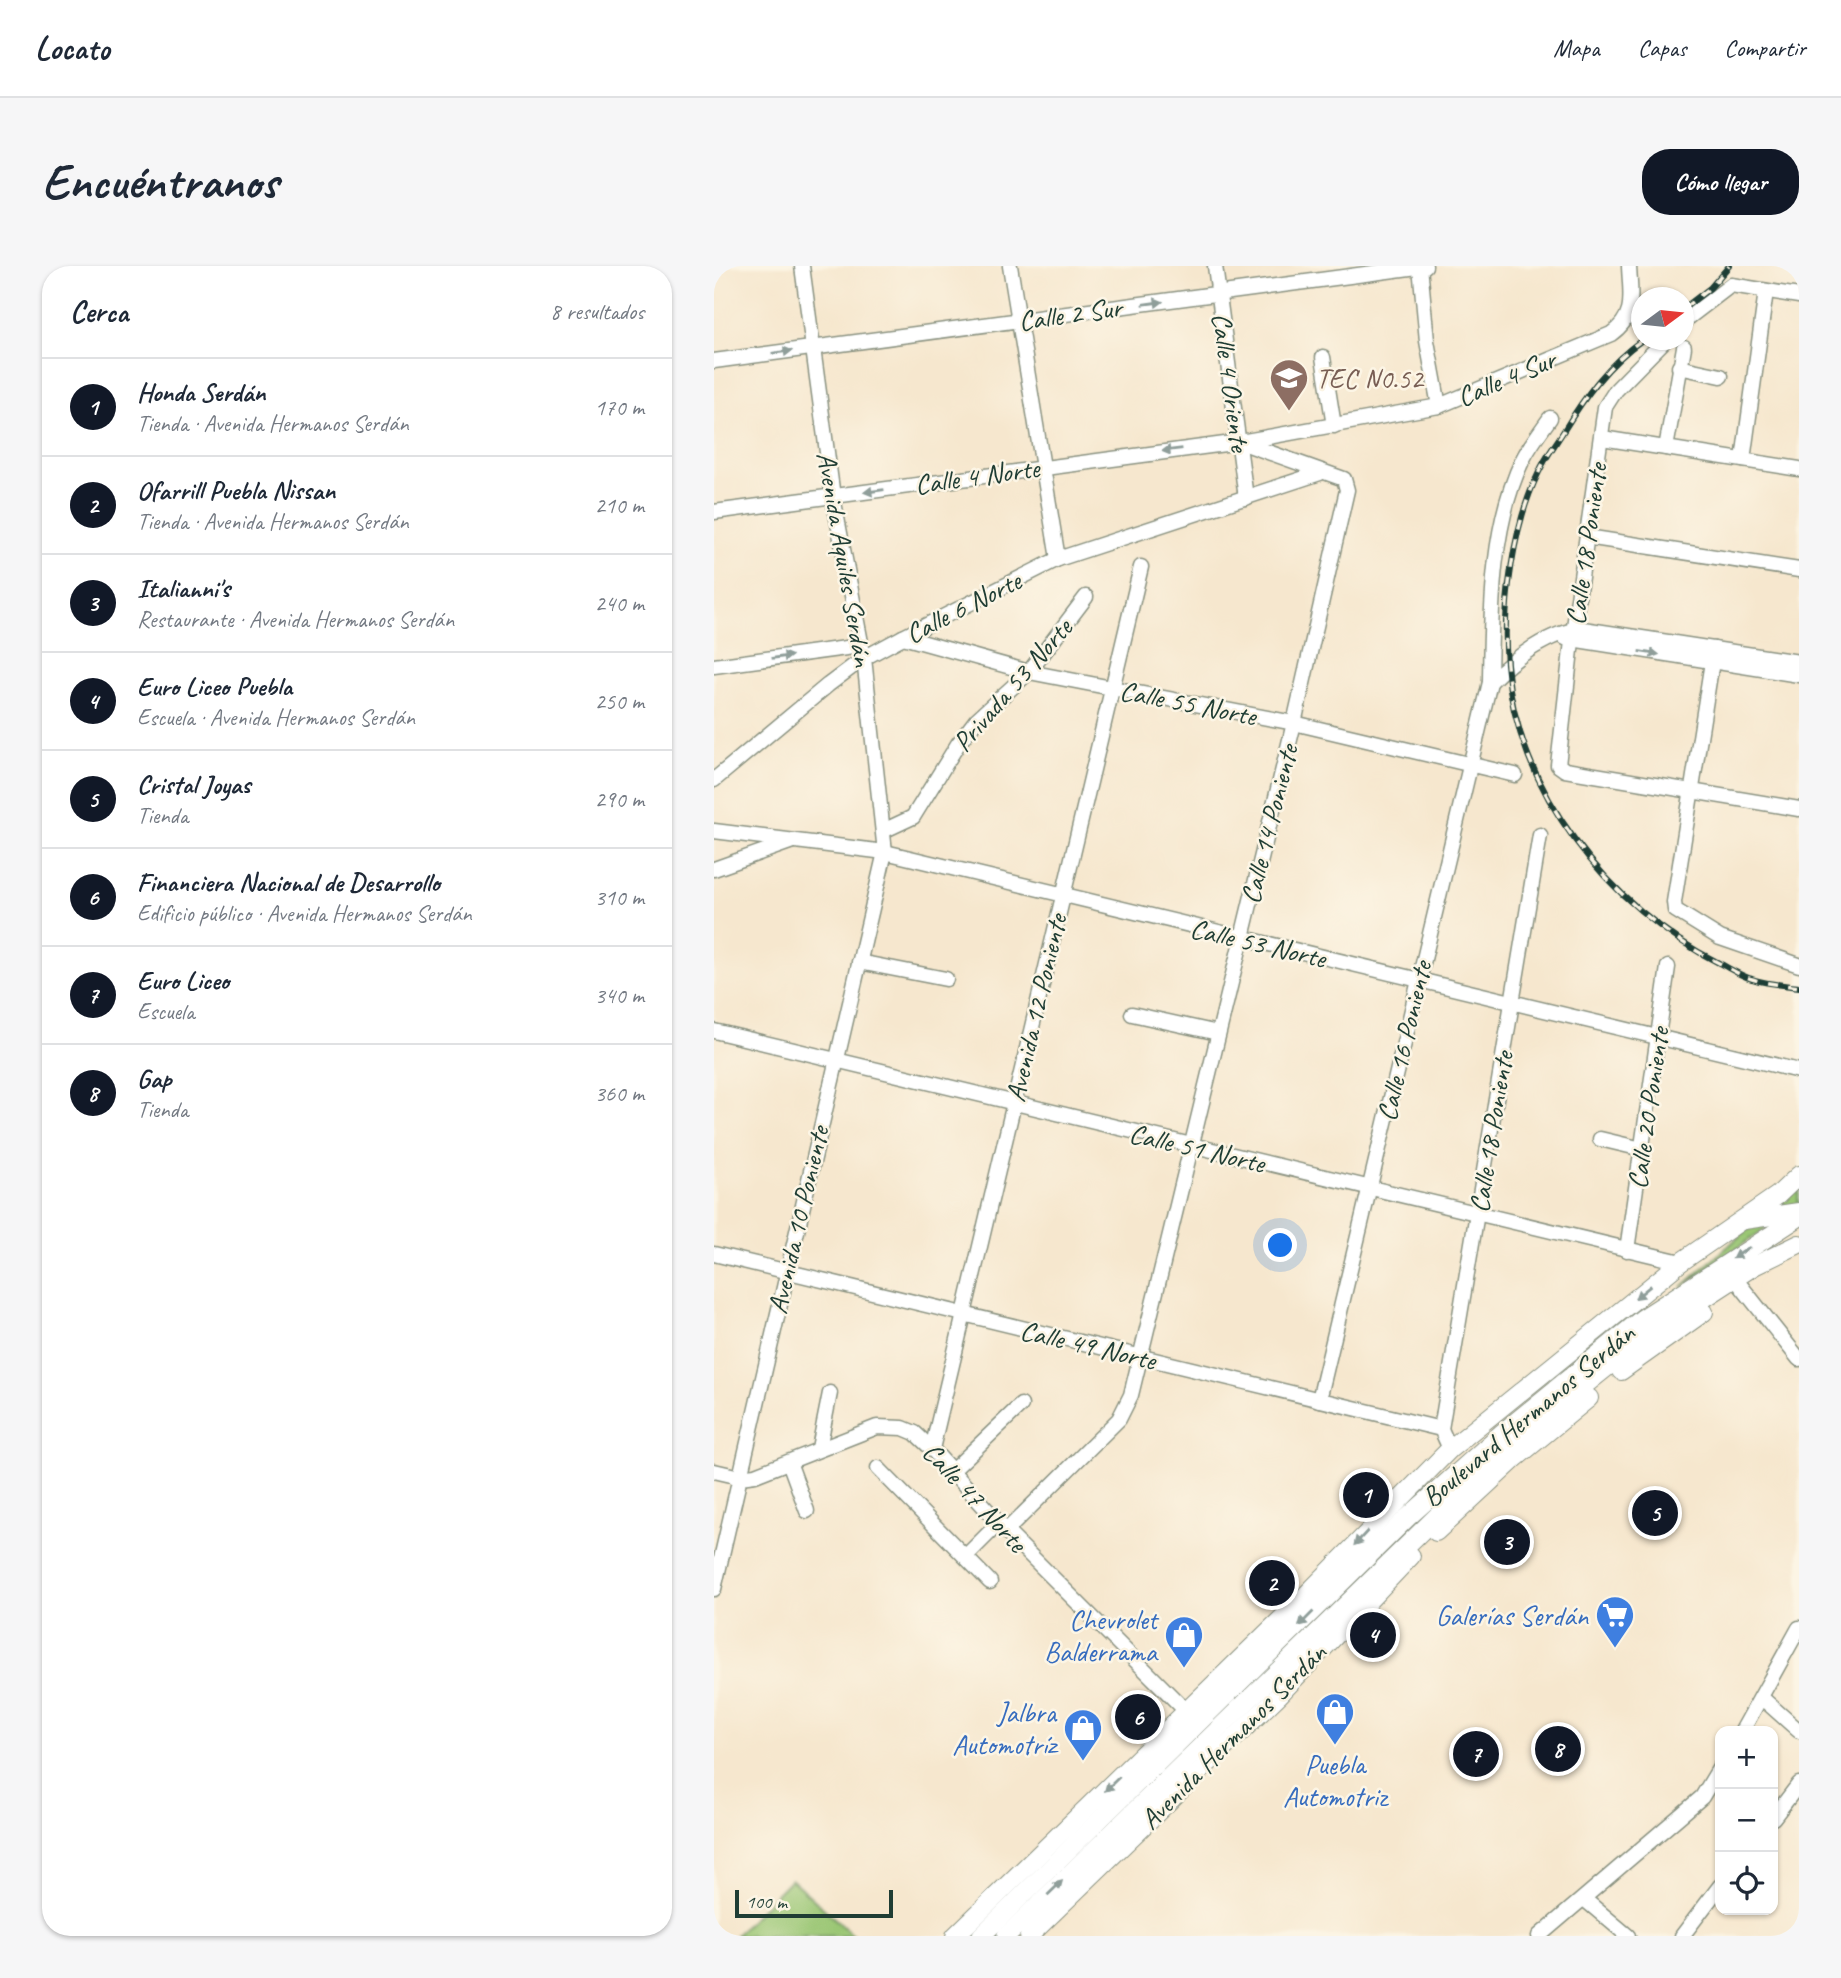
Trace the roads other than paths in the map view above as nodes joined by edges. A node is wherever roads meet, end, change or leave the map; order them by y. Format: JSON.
{"nodes":[{"id":1,"x":802,"y":266,"type":"edge"},
{"id":2,"x":1010,"y":266,"type":"edge"},
{"id":3,"x":1215,"y":266,"type":"edge"},
{"id":4,"x":1422,"y":266,"type":"edge"},
{"id":5,"x":1629,"y":266,"type":"edge"},
{"id":6,"x":1766,"y":291,"type":"junction"},
{"id":7,"x":1219,"y":294,"type":"junction"},
{"id":8,"x":1799,"y":296,"type":"edge"},
{"id":9,"x":1694,"y":313,"type":"edge"},
{"id":10,"x":1018,"y":321,"type":"junction"},
{"id":11,"x":811,"y":348,"type":"junction"},
{"id":12,"x":1655,"y":350,"type":"edge"},
{"id":13,"x":1683,"y":350,"type":"edge"},
{"id":14,"x":1323,"y":359,"type":"dead end"},
{"id":15,"x":714,"y":361,"type":"edge"},
{"id":16,"x":1679,"y":367,"type":"junction"},
{"id":17,"x":1721,"y":376,"type":"dead end"},
{"id":18,"x":1439,"y":406,"type":"junction"},
{"id":19,"x":1550,"y":418,"type":"dead end"},
{"id":20,"x":1334,"y":426,"type":"junction"},
{"id":21,"x":1602,"y":438,"type":"junction"},
{"id":22,"x":1240,"y":442,"type":"junction"},
{"id":23,"x":1666,"y":448,"type":"junction"},
{"id":24,"x":1743,"y":460,"type":"junction"},
{"id":25,"x":1041,"y":466,"type":"junction"},
{"id":26,"x":1799,"y":469,"type":"edge"},
{"id":27,"x":1320,"y":473,"type":"junction"},
{"id":28,"x":833,"y":497,"type":"junction"},
{"id":29,"x":1246,"y":498,"type":"junction"},
{"id":30,"x":714,"y":512,"type":"edge"},
{"id":31,"x":1587,"y":537,"type":"junction"},
{"id":32,"x":1058,"y":559,"type":"junction"},
{"id":33,"x":1141,"y":568,"type":"dead end"},
{"id":34,"x":1799,"y":570,"type":"edge"},
{"id":35,"x":1086,"y":597,"type":"dead end"},
{"id":36,"x":1572,"y":635,"type":"junction"},
{"id":37,"x":903,"y":638,"type":"junction"},
{"id":38,"x":863,"y":652,"type":"junction"},
{"id":39,"x":1713,"y":655,"type":"junction"},
{"id":40,"x":1799,"y":662,"type":"edge"},
{"id":41,"x":714,"y":666,"type":"edge"},
{"id":42,"x":1029,"y":672,"type":"junction"},
{"id":43,"x":1799,"y":676,"type":"edge"},
{"id":44,"x":1490,"y":682,"type":"junction"},
{"id":45,"x":1114,"y":688,"type":"junction"},
{"id":46,"x":1294,"y":723,"type":"junction"},
{"id":47,"x":1469,"y":764,"type":"junction"},
{"id":48,"x":1515,"y":775,"type":"dead end"},
{"id":49,"x":714,"y":779,"type":"edge"},
{"id":50,"x":1693,"y":790,"type":"junction"},
{"id":51,"x":1799,"y":809,"type":"edge"},
{"id":52,"x":714,"y":831,"type":"edge"},
{"id":53,"x":883,"y":831,"type":"junction"},
{"id":54,"x":1541,"y":835,"type":"dead end"},
{"id":55,"x":798,"y":840,"type":"junction"},
{"id":56,"x":885,"y":852,"type":"junction"},
{"id":57,"x":714,"y":869,"type":"edge"},
{"id":58,"x":1062,"y":897,"type":"junction"},
{"id":59,"x":1240,"y":939,"type":"junction"},
{"id":60,"x":859,"y":962,"type":"junction"},
{"id":61,"x":1799,"y":965,"type":"edge"},
{"id":62,"x":1668,"y":967,"type":"dead end"},
{"id":63,"x":946,"y":979,"type":"dead end"},
{"id":64,"x":1418,"y":981,"type":"junction"},
{"id":65,"x":1512,"y":1004,"type":"junction"},
{"id":66,"x":1132,"y":1014,"type":"dead end"},
{"id":67,"x":714,"y":1031,"type":"edge"},
{"id":68,"x":1218,"y":1033,"type":"junction"},
{"id":69,"x":1658,"y":1038,"type":"junction"},
{"id":70,"x":835,"y":1062,"type":"junction"},
{"id":71,"x":1799,"y":1071,"type":"edge"},
{"id":72,"x":1014,"y":1104,"type":"junction"},
{"id":73,"x":1600,"y":1139,"type":"dead end"},
{"id":74,"x":1191,"y":1146,"type":"junction"},
{"id":75,"x":1642,"y":1149,"type":"junction"},
{"id":76,"x":1799,"y":1175,"type":"edge"},
{"id":77,"x":1369,"y":1189,"type":"junction"},
{"id":78,"x":1477,"y":1214,"type":"junction"},
{"id":79,"x":1799,"y":1214,"type":"edge"},
{"id":80,"x":1738,"y":1221,"type":"junction"},
{"id":81,"x":1799,"y":1244,"type":"edge"},
{"id":82,"x":1627,"y":1250,"type":"junction"},
{"id":83,"x":1799,"y":1252,"type":"edge"},
{"id":84,"x":714,"y":1254,"type":"edge"},
{"id":85,"x":1681,"y":1262,"type":"junction"},
{"id":86,"x":1757,"y":1271,"type":"junction"},
{"id":87,"x":786,"y":1273,"type":"junction"},
{"id":88,"x":1741,"y":1286,"type":"junction"},
{"id":89,"x":965,"y":1315,"type":"junction"},
{"id":90,"x":1140,"y":1357,"type":"junction"},
{"id":91,"x":1799,"y":1359,"type":"edge"},
{"id":92,"x":1617,"y":1367,"type":"junction"},
{"id":93,"x":830,"y":1393,"type":"dead end"},
{"id":94,"x":1320,"y":1400,"type":"junction"},
{"id":95,"x":1543,"y":1400,"type":"junction"},
{"id":96,"x":1021,"y":1405,"type":"dead end"},
{"id":97,"x":1479,"y":1424,"type":"junction"},
{"id":98,"x":1441,"y":1429,"type":"junction"},
{"id":99,"x":820,"y":1448,"type":"junction"},
{"id":100,"x":932,"y":1449,"type":"junction"},
{"id":101,"x":1450,"y":1449,"type":"junction"},
{"id":102,"x":789,"y":1462,"type":"junction"},
{"id":103,"x":878,"y":1468,"type":"dead end"},
{"id":104,"x":953,"y":1470,"type":"junction"},
{"id":105,"x":714,"y":1471,"type":"edge"},
{"id":106,"x":740,"y":1477,"type":"junction"},
{"id":107,"x":807,"y":1511,"type":"dead end"},
{"id":108,"x":1382,"y":1516,"type":"junction"},
{"id":109,"x":1002,"y":1527,"type":"junction"},
{"id":110,"x":1395,"y":1530,"type":"junction"},
{"id":111,"x":966,"y":1556,"type":"junction"},
{"id":112,"x":717,"y":1558,"type":"edge"},
{"id":113,"x":1339,"y":1574,"type":"junction"},
{"id":114,"x":990,"y":1582,"type":"dead end"},
{"id":115,"x":714,"y":1588,"type":"edge"},
{"id":116,"x":1799,"y":1628,"type":"edge"},
{"id":117,"x":1762,"y":1698,"type":"junction"},
{"id":118,"x":1186,"y":1711,"type":"junction"},
{"id":119,"x":1745,"y":1726,"type":"edge"},
{"id":120,"x":1799,"y":1731,"type":"edge"},
{"id":121,"x":1200,"y":1747,"type":"junction"},
{"id":122,"x":1170,"y":1754,"type":"junction"},
{"id":123,"x":1141,"y":1756,"type":"junction"},
{"id":124,"x":1715,"y":1775,"type":"edge"},
{"id":125,"x":1799,"y":1784,"type":"edge"},
{"id":126,"x":1778,"y":1811,"type":"edge"},
{"id":127,"x":1052,"y":1842,"type":"junction"},
{"id":128,"x":1028,"y":1891,"type":"junction"},
{"id":129,"x":1715,"y":1893,"type":"edge"},
{"id":130,"x":1584,"y":1899,"type":"junction"},
{"id":131,"x":1029,"y":1914,"type":"junction"},
{"id":132,"x":955,"y":1936,"type":"edge"},
{"id":133,"x":981,"y":1936,"type":"edge"},
{"id":134,"x":1006,"y":1936,"type":"edge"},
{"id":135,"x":1022,"y":1936,"type":"edge"},
{"id":136,"x":1029,"y":1936,"type":"edge"},
{"id":137,"x":1539,"y":1936,"type":"edge"},
{"id":138,"x":1628,"y":1936,"type":"edge"},
{"id":139,"x":1682,"y":1936,"type":"edge"}],
"edges":[{"from":1,"to":11,"type":"street","name":"Avenida Aquiles Serdán"},
{"from":2,"to":10,"type":"street"},
{"from":3,"to":7,"type":"street","name":"Calle 4 Oriente"},
{"from":4,"to":7,"type":"street","name":"Calle 2 Sur"},
{"from":4,"to":18,"type":"street"},
{"from":5,"to":18,"type":"street","name":"Calle 4 Sur"},
{"from":6,"to":8,"type":"street"},
{"from":6,"to":9,"type":"street"},
{"from":6,"to":24,"type":"street"},
{"from":10,"to":7,"type":"street","name":"Calle 2 Sur","one_way":true},
{"from":7,"to":22,"type":"street","name":"Calle 4 Oriente"},
{"from":10,"to":11,"type":"street","name":"Calle 2 Sur"},
{"from":10,"to":25,"type":"street"},
{"from":15,"to":11,"type":"street","name":"Calle 2 Sur","one_way":true},
{"from":11,"to":28,"type":"street","name":"Avenida Aquiles Serdán"},
{"from":12,"to":21,"type":"street","name":"Calle 18 Poniente"},
{"from":13,"to":16,"type":"street"},
{"from":14,"to":20,"type":"street"},
{"from":16,"to":17,"type":"street"},
{"from":16,"to":23,"type":"street"},
{"from":18,"to":20,"type":"street","name":"Calle 4 Sur"},
{"from":19,"to":44,"type":"street","name":"Calle 16 Poniente"},
{"from":20,"to":22,"type":"street","name":"Calle 4 Sur"},
{"from":21,"to":23,"type":"street"},
{"from":21,"to":31,"type":"street","name":"Calle 18 Poniente"},
{"from":22,"to":25,"type":"street","name":"Calle 4 Norte","one_way":true},
{"from":22,"to":27,"type":"street","name":"Calle 14 Poniente"},
{"from":22,"to":29,"type":"street","name":"Calle 4 Oriente"},
{"from":23,"to":24,"type":"street"},
{"from":24,"to":26,"type":"street"},
{"from":25,"to":28,"type":"street","name":"Calle 4 Norte","one_way":true},
{"from":25,"to":32,"type":"street"},
{"from":27,"to":29,"type":"street","name":"Calle 6 Norte"},
{"from":27,"to":46,"type":"street","name":"Calle 14 Poniente"},
{"from":28,"to":30,"type":"street","name":"Calle 4 Norte"},
{"from":28,"to":38,"type":"street","name":"Avenida Aquiles Serdán"},
{"from":29,"to":32,"type":"street","name":"Calle 6 Norte"},
{"from":31,"to":34,"type":"street"},
{"from":31,"to":36,"type":"street","name":"Calle 18 Poniente"},
{"from":32,"to":37,"type":"street","name":"Calle 6 Norte"},
{"from":33,"to":45,"type":"street","name":"Avenida 12 Poniente"},
{"from":35,"to":42,"type":"street","name":"Privada 53 Norte"},
{"from":36,"to":39,"type":"street"},
{"from":36,"to":44,"type":"street"},
{"from":36,"to":50,"type":"street","name":"Calle 18 Poniente"},
{"from":37,"to":38,"type":"street","name":"Calle 6 Norte"},
{"from":37,"to":42,"type":"street","name":"Calle 55 Norte"},
{"from":41,"to":38,"type":"street","one_way":true},
{"from":38,"to":49,"type":"street","name":"Calle 6 Norte"},
{"from":38,"to":53,"type":"street","name":"Avenida Aquiles Serdán"},
{"from":39,"to":40,"type":"street"},
{"from":39,"to":43,"type":"street"},
{"from":39,"to":50,"type":"street"},
{"from":42,"to":45,"type":"street","name":"Calle 55 Norte"},
{"from":42,"to":53,"type":"street","name":"Privada 53 Norte"},
{"from":44,"to":47,"type":"street","name":"Calle 16 Poniente"},
{"from":45,"to":46,"type":"street","name":"Calle 55 Norte"},
{"from":45,"to":58,"type":"street","name":"Avenida 12 Poniente"},
{"from":46,"to":47,"type":"street","name":"Calle 55 Norte"},
{"from":46,"to":59,"type":"street","name":"Calle 14 Poniente"},
{"from":47,"to":48,"type":"street","name":"Calle 55 Norte"},
{"from":47,"to":64,"type":"street","name":"Calle 16 Poniente"},
{"from":50,"to":51,"type":"street"},
{"from":50,"to":61,"type":"street"},
{"from":52,"to":55,"type":"street","name":"Calle 53 Norte"},
{"from":53,"to":56,"type":"street","name":"Avenida Aquiles Serdán"},
{"from":54,"to":65,"type":"street","name":"Calle 18 Poniente"},
{"from":55,"to":56,"type":"street","name":"Calle 53 Norte"},
{"from":55,"to":57,"type":"street"},
{"from":56,"to":58,"type":"street","name":"Calle 53 Norte"},
{"from":56,"to":60,"type":"street","name":"Avenida 10 Poniente"},
{"from":58,"to":59,"type":"street","name":"Calle 53 Norte"},
{"from":58,"to":72,"type":"street","name":"Avenida 12 Poniente"},
{"from":59,"to":64,"type":"street","name":"Calle 53 Norte"},
{"from":59,"to":68,"type":"street","name":"Calle 14 Poniente"},
{"from":60,"to":63,"type":"street"},
{"from":60,"to":70,"type":"street","name":"Avenida 10 Poniente"},
{"from":62,"to":69,"type":"street","name":"Calle 20 Poniente"},
{"from":64,"to":65,"type":"street","name":"Calle 53 Norte"},
{"from":64,"to":77,"type":"street","name":"Calle 16 Poniente"},
{"from":65,"to":69,"type":"street","name":"Calle 53 Norte"},
{"from":65,"to":78,"type":"street","name":"Calle 18 Poniente"},
{"from":66,"to":68,"type":"street"},
{"from":67,"to":70,"type":"street","name":"Calle 51 Norte"},
{"from":68,"to":74,"type":"street","name":"Calle 14 Poniente"},
{"from":69,"to":71,"type":"street","name":"Calle 53 Norte"},
{"from":69,"to":75,"type":"street","name":"Calle 20 Poniente"},
{"from":70,"to":72,"type":"street","name":"Calle 51 Norte"},
{"from":70,"to":87,"type":"street","name":"Avenida 10 Poniente"},
{"from":72,"to":74,"type":"street","name":"Calle 51 Norte"},
{"from":72,"to":89,"type":"street","name":"Avenida 12 Poniente"},
{"from":73,"to":75,"type":"street"},
{"from":74,"to":77,"type":"street","name":"Calle 51 Norte"},
{"from":74,"to":90,"type":"street","name":"Calle 14 Poniente"},
{"from":75,"to":82,"type":"street","name":"Calle 20 Poniente"},
{"from":76,"to":80,"type":"main road","name":"Avenida Hermanos Serdán"},
{"from":77,"to":78,"type":"street","name":"Calle 51 Norte"},
{"from":77,"to":94,"type":"street","name":"Calle 16 Poniente"},
{"from":78,"to":82,"type":"street","name":"Calle 51 Norte"},
{"from":78,"to":98,"type":"street","name":"Calle 18 Poniente"},
{"from":79,"to":80,"type":"main road"},
{"from":79,"to":95,"type":"main road","name":"Boulevard Hermanos Serdán","one_way":true},
{"from":80,"to":85,"type":"main road","name":"Avenida Hermanos Serdán"},
{"from":81,"to":86,"type":"main road","name":"Boulevard Hermanos Serdán"},
{"from":82,"to":85,"type":"street","name":"Calle 51 Norte"},
{"from":83,"to":86,"type":"main road","name":"Avenida Hermanos Serdán"},
{"from":84,"to":87,"type":"street","name":"Calle 49 Norte"},
{"from":85,"to":97,"type":"main road","name":"Avenida Hermanos Serdán","one_way":true},
{"from":86,"to":88,"type":"main road","name":"Avenida Hermanos Serdán"},
{"from":86,"to":92,"type":"main road","name":"Boulevard Hermanos Serdán"},
{"from":87,"to":89,"type":"street","name":"Calle 49 Norte"},
{"from":87,"to":106,"type":"street","name":"Avenida 10 Poniente"},
{"from":88,"to":91,"type":"street"},
{"from":88,"to":92,"type":"main road","name":"Avenida Hermanos Serdán"},
{"from":89,"to":90,"type":"street","name":"Calle 49 Norte"},
{"from":89,"to":100,"type":"street","name":"Avenida 12 Poniente"},
{"from":90,"to":94,"type":"street","name":"Calle 49 Norte"},
{"from":90,"to":109,"type":"street","name":"Calle 14 Poniente"},
{"from":92,"to":121,"type":"main road","name":"Avenida Hermanos Serdán"},
{"from":93,"to":99,"type":"street"},
{"from":94,"to":98,"type":"street","name":"Calle 49 Norte"},
{"from":95,"to":97,"type":"main road"},
{"from":95,"to":110,"type":"main road","name":"Boulevard Hermanos Serdán"},
{"from":96,"to":104,"type":"street"},
{"from":97,"to":101,"type":"main road","name":"Avenida Hermanos Serdán"},
{"from":98,"to":101,"type":"street"},
{"from":99,"to":100,"type":"street","name":"Calle 47 Norte"},
{"from":99,"to":102,"type":"street","name":"Calle 47 Norte"},
{"from":100,"to":104,"type":"street","name":"Calle 47 Norte"},
{"from":101,"to":108,"type":"main road","name":"Avenida Hermanos Serdán"},
{"from":102,"to":106,"type":"street","name":"Calle 47 Norte"},
{"from":102,"to":107,"type":"street"},
{"from":103,"to":111,"type":"street"},
{"from":104,"to":109,"type":"street","name":"Calle 47 Norte"},
{"from":105,"to":106,"type":"street","name":"Calle 47 Norte"},
{"from":106,"to":112,"type":"street","name":"Avenida 10 Poniente"},
{"from":108,"to":110,"type":"main road"},
{"from":108,"to":113,"type":"main road","name":"Avenida Hermanos Serdán","one_way":true},
{"from":109,"to":111,"type":"street","name":"Calle 14 Poniente"},
{"from":109,"to":118,"type":"street","name":"Calle 47 Norte"},
{"from":110,"to":113,"type":"main road","name":"Boulevard Hermanos Serdán"},
{"from":111,"to":114,"type":"street"},
{"from":112,"to":115,"type":"street","name":"Avenida 10 Poniente"},
{"from":113,"to":118,"type":"main road","name":"Avenida Hermanos Serdán"},
{"from":113,"to":121,"type":"main road","name":"Boulevard Hermanos Serdán","one_way":true},
{"from":116,"to":117,"type":"street"},
{"from":117,"to":119,"type":"street"},
{"from":117,"to":120,"type":"street"},
{"from":118,"to":123,"type":"main road","name":"Avenida Hermanos Serdán"},
{"from":121,"to":122,"type":"main road","name":"Boulevard Hermanos Serdán"},
{"from":121,"to":123,"type":"main road"},
{"from":131,"to":121,"type":"main road","name":"Boulevard Hermanos Serdán","one_way":true},
{"from":121,"to":136,"type":"main road","name":"Avenida Hermanos Serdán"},
{"from":122,"to":123,"type":"main road"},
{"from":122,"to":128,"type":"main road","name":"Boulevard Hermanos Serdán"},
{"from":123,"to":127,"type":"main road","name":"Avenida Hermanos Serdán","one_way":true},
{"from":124,"to":130,"type":"street"},
{"from":125,"to":126,"type":"street"},
{"from":127,"to":128,"type":"main road"},
{"from":127,"to":132,"type":"main road","name":"Avenida Hermanos Serdán"},
{"from":128,"to":133,"type":"main road","name":"Boulevard Hermanos Serdán"},
{"from":129,"to":139,"type":"street"},
{"from":130,"to":137,"type":"street"},
{"from":130,"to":138,"type":"street"},
{"from":131,"to":134,"type":"main road","name":"Boulevard Hermanos Serdán"},
{"from":131,"to":135,"type":"main road"}]}
